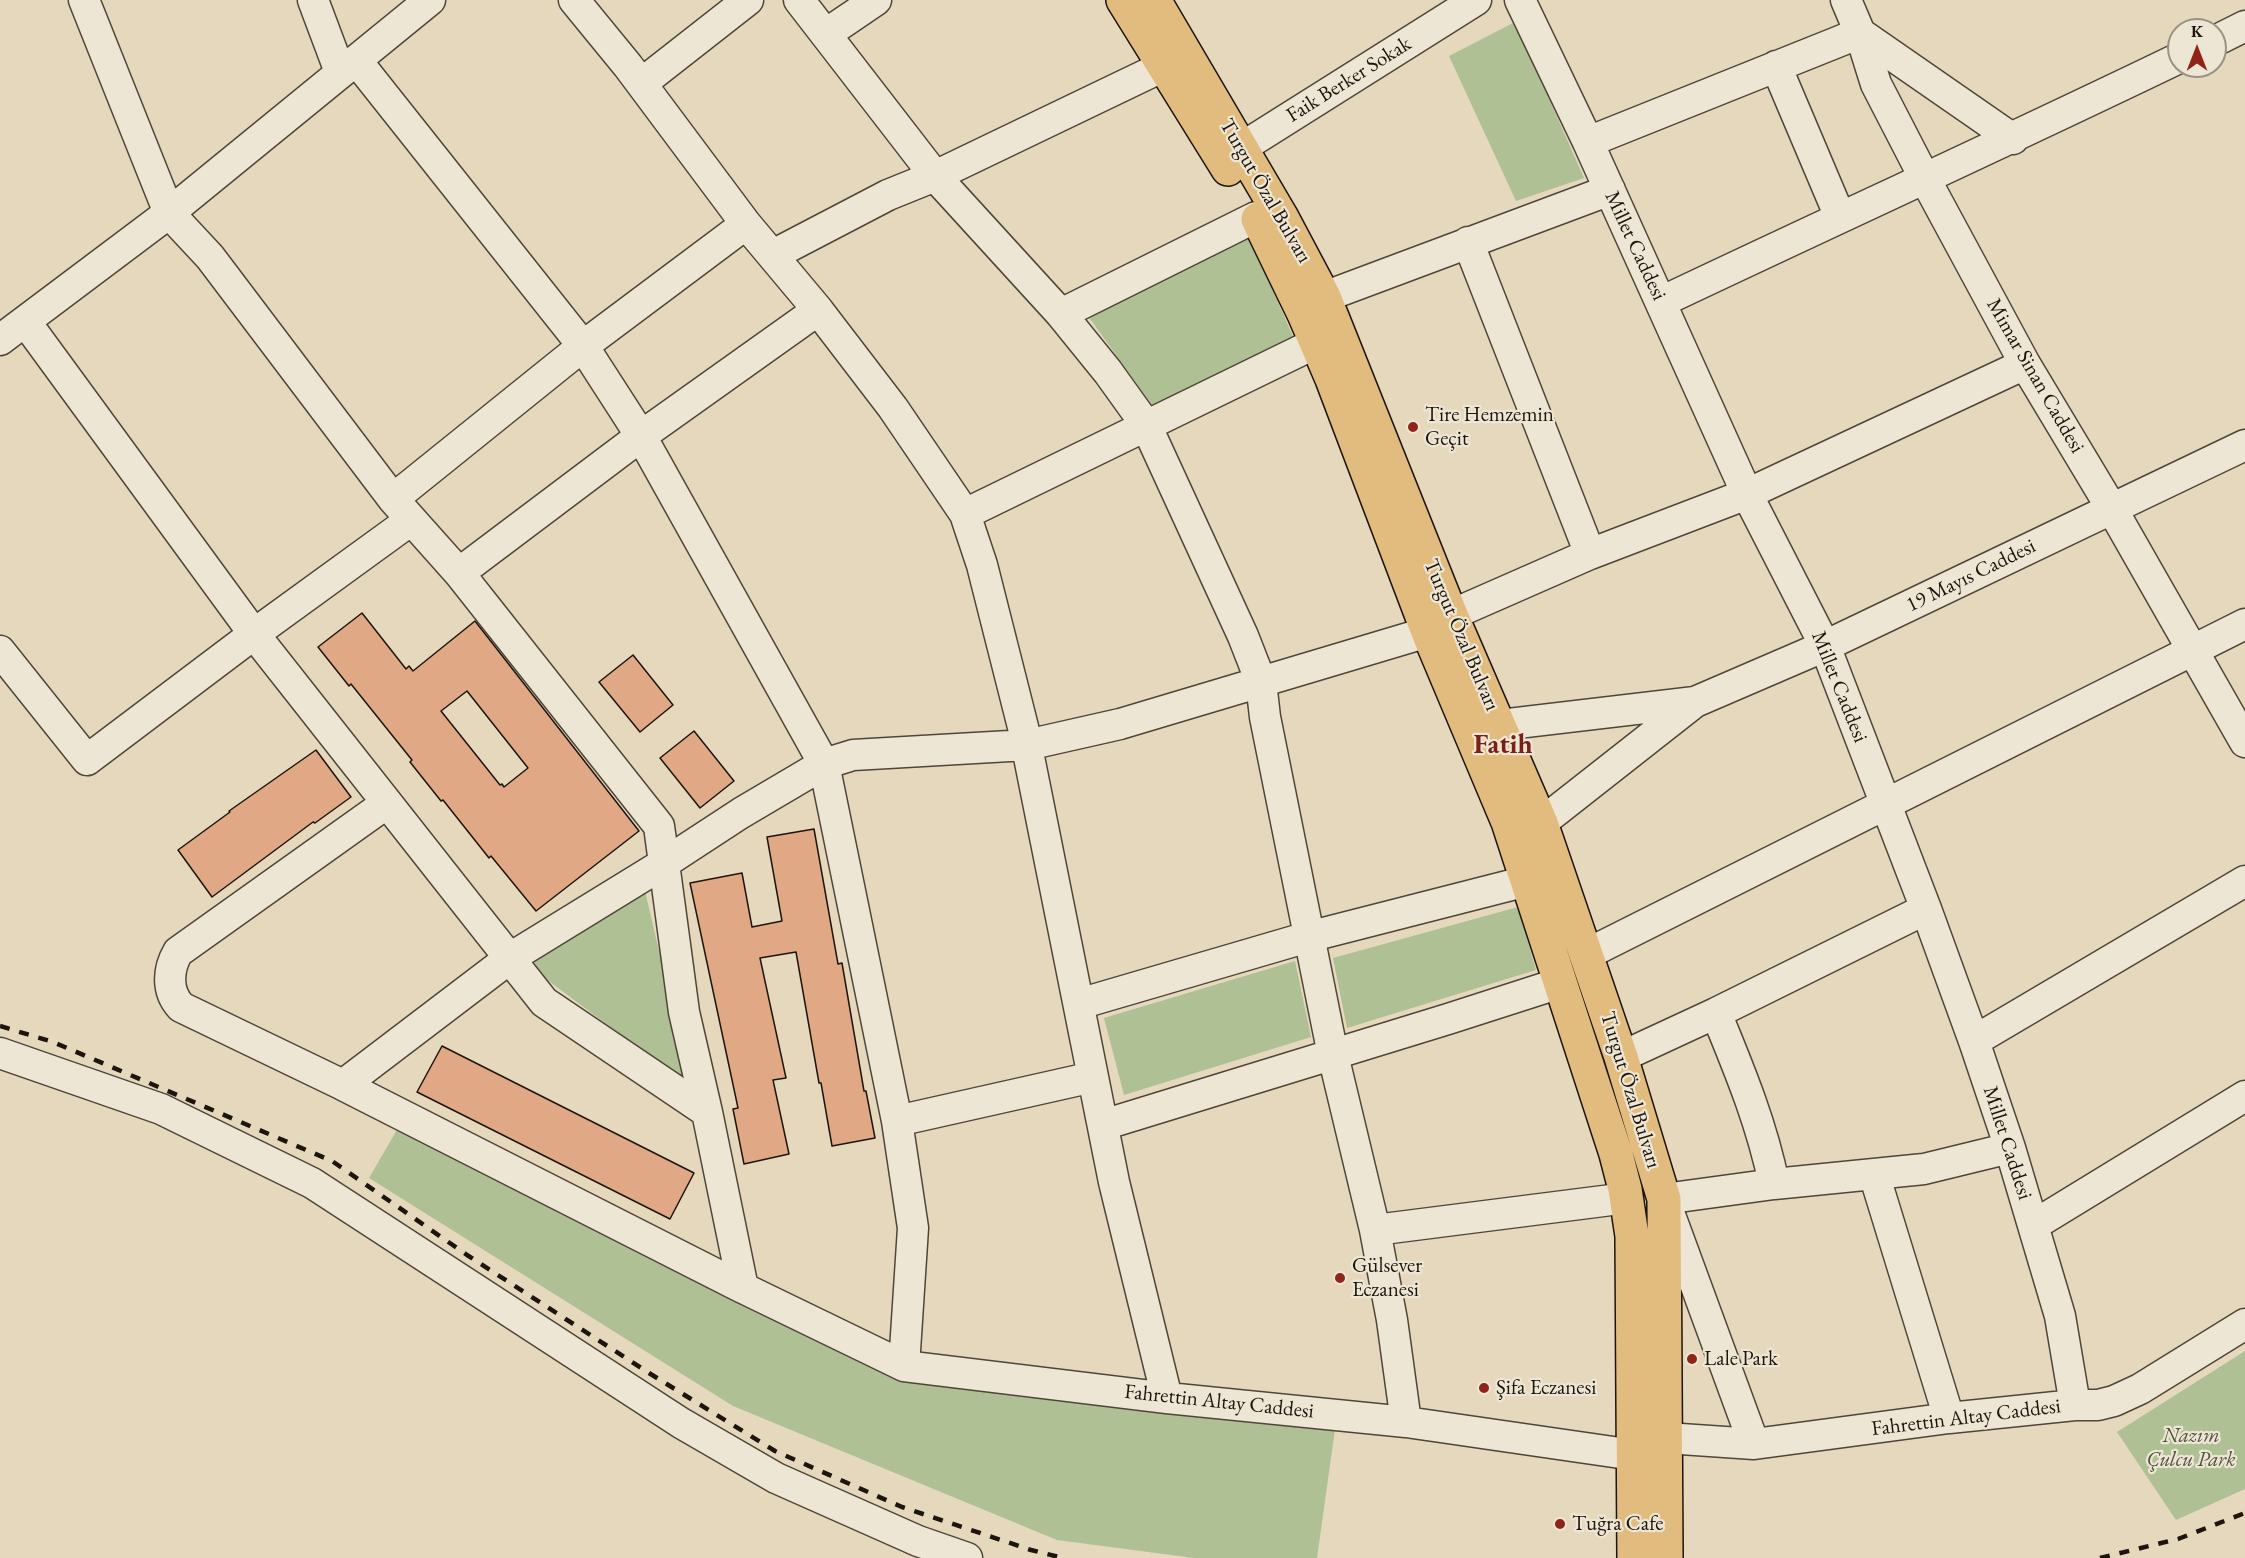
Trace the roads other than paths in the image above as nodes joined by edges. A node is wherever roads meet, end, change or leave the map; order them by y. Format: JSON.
{"nodes":[{"id":1,"x":84,"y":0,"type":"edge"},
{"id":2,"x":313,"y":0,"type":"edge"},
{"id":3,"x":430,"y":0,"type":"edge"},
{"id":4,"x":573,"y":0,"type":"edge"},
{"id":5,"x":748,"y":0,"type":"edge"},
{"id":6,"x":799,"y":0,"type":"edge"},
{"id":7,"x":876,"y":0,"type":"edge"},
{"id":8,"x":1124,"y":0,"type":"edge"},
{"id":9,"x":1476,"y":0,"type":"edge"},
{"id":10,"x":1520,"y":0,"type":"edge"},
{"id":11,"x":1846,"y":0,"type":"edge"},
{"id":12,"x":1157,"y":1,"type":"edge"},
{"id":13,"x":2245,"y":26,"type":"edge"},
{"id":14,"x":1860,"y":33,"type":"junction"},
{"id":15,"x":826,"y":34,"type":"junction"},
{"id":16,"x":2227,"y":35,"type":"edge"},
{"id":17,"x":2167,"y":64,"type":"edge"},
{"id":18,"x":348,"y":66,"type":"junction"},
{"id":19,"x":1164,"y":66,"type":"junction"},
{"id":20,"x":1776,"y":66,"type":"junction"},
{"id":21,"x":642,"y":84,"type":"junction"},
{"id":22,"x":2013,"y":139,"type":"junction"},
{"id":23,"x":1588,"y":142,"type":"junction"},
{"id":24,"x":1232,"y":154,"type":"junction"},
{"id":25,"x":935,"y":176,"type":"junction"},
{"id":26,"x":1924,"y":177,"type":"junction"},
{"id":27,"x":1610,"y":190,"type":"junction"},
{"id":28,"x":169,"y":213,"type":"junction"},
{"id":29,"x":1256,"y":217,"type":"junction"},
{"id":30,"x":1840,"y":217,"type":"junction"},
{"id":31,"x":746,"y":224,"type":"junction"},
{"id":32,"x":1468,"y":242,"type":"junction"},
{"id":33,"x":773,"y":255,"type":"junction"},
{"id":34,"x":1324,"y":297,"type":"junction"},
{"id":35,"x":1661,"y":302,"type":"junction"},
{"id":36,"x":818,"y":310,"type":"junction"},
{"id":37,"x":1061,"y":314,"type":"junction"},
{"id":38,"x":25,"y":321,"type":"junction"},
{"id":39,"x":0,"y":340,"type":"edge"},
{"id":40,"x":1316,"y":343,"type":"junction"},
{"id":41,"x":583,"y":346,"type":"junction"},
{"id":42,"x":2025,"y":364,"type":"junction"},
{"id":43,"x":1146,"y":425,"type":"junction"},
{"id":44,"x":641,"y":436,"type":"junction"},
{"id":45,"x":2245,"y":445,"type":"edge"},
{"id":46,"x":1747,"y":494,"type":"junction"},
{"id":47,"x":2112,"y":508,"type":"junction"},
{"id":48,"x":402,"y":510,"type":"junction"},
{"id":49,"x":965,"y":514,"type":"junction"},
{"id":50,"x":1590,"y":554,"type":"junction"},
{"id":51,"x":459,"y":573,"type":"junction"},
{"id":52,"x":1440,"y":623,"type":"junction"},
{"id":53,"x":2245,"y":624,"type":"edge"},
{"id":54,"x":254,"y":634,"type":"junction"},
{"id":55,"x":1825,"y":646,"type":"junction"},
{"id":56,"x":2192,"y":650,"type":"junction"},
{"id":57,"x":0,"y":651,"type":"edge"},
{"id":58,"x":1261,"y":682,"type":"junction"},
{"id":59,"x":1695,"y":702,"type":"junction"},
{"id":60,"x":1500,"y":725,"type":"junction"},
{"id":61,"x":2245,"y":742,"type":"edge"},
{"id":62,"x":1027,"y":745,"type":"junction"},
{"id":63,"x":824,"y":764,"type":"junction"},
{"id":64,"x":387,"y":803,"type":"junction"},
{"id":65,"x":1886,"y":805,"type":"junction"},
{"id":66,"x":1541,"y":823,"type":"junction"},
{"id":67,"x":663,"y":864,"type":"junction"},
{"id":68,"x":1527,"y":881,"type":"junction"},
{"id":69,"x":2245,"y":881,"type":"edge"},
{"id":70,"x":1926,"y":909,"type":"junction"},
{"id":71,"x":1308,"y":937,"type":"junction"},
{"id":72,"x":1585,"y":955,"type":"junction"},
{"id":73,"x":510,"y":958,"type":"junction"},
{"id":74,"x":1560,"y":982,"type":"junction"},
{"id":75,"x":1079,"y":1004,"type":"junction"},
{"id":76,"x":1716,"y":1013,"type":"junction"},
{"id":77,"x":1974,"y":1041,"type":"junction"},
{"id":78,"x":0,"y":1053,"type":"edge"},
{"id":79,"x":1333,"y":1055,"type":"junction"},
{"id":80,"x":1621,"y":1057,"type":"junction"},
{"id":81,"x":1093,"y":1077,"type":"junction"},
{"id":82,"x":343,"y":1085,"type":"junction"},
{"id":83,"x":2245,"y":1096,"type":"edge"},
{"id":84,"x":707,"y":1112,"type":"junction"},
{"id":85,"x":897,"y":1121,"type":"junction"},
{"id":86,"x":1103,"y":1125,"type":"junction"},
{"id":87,"x":2010,"y":1148,"type":"junction"},
{"id":88,"x":1874,"y":1174,"type":"junction"},
{"id":89,"x":1774,"y":1184,"type":"junction"},
{"id":90,"x":1627,"y":1198,"type":"junction"},
{"id":91,"x":1664,"y":1199,"type":"junction"},
{"id":92,"x":2034,"y":1225,"type":"junction"},
{"id":93,"x":1375,"y":1230,"type":"junction"},
{"id":94,"x":743,"y":1288,"type":"junction"},
{"id":95,"x":2245,"y":1324,"type":"edge"},
{"id":96,"x":904,"y":1366,"type":"junction"},
{"id":97,"x":1167,"y":1398,"type":"junction"},
{"id":98,"x":2075,"y":1405,"type":"junction"},
{"id":99,"x":1949,"y":1418,"type":"junction"},
{"id":100,"x":1406,"y":1422,"type":"junction"},
{"id":101,"x":1666,"y":1438,"type":"junction"},
{"id":102,"x":1754,"y":1444,"type":"junction"},
{"id":103,"x":1634,"y":1455,"type":"junction"},
{"id":104,"x":967,"y":1558,"type":"edge"},
{"id":105,"x":1634,"y":1558,"type":"edge"},
{"id":106,"x":1666,"y":1558,"type":"edge"}],
"edges":[{"from":1,"to":28,"type":"street"},
{"from":2,"to":18,"type":"street"},
{"from":3,"to":18,"type":"street"},
{"from":4,"to":21,"type":"street"},
{"from":5,"to":21,"type":"street"},
{"from":6,"to":15,"type":"street"},
{"from":7,"to":15,"type":"street"},
{"from":8,"to":19,"type":"main road","name":"Turgut Özal Bulvarı"},
{"from":9,"to":24,"type":"street","name":"Faik Berker Sokak"},
{"from":10,"to":23,"type":"street","name":"Millet Caddesi"},
{"from":11,"to":14,"type":"street","name":"Mimar Sinan Caddesi"},
{"from":12,"to":24,"type":"main road","name":"Turgut Özal Bulvarı"},
{"from":13,"to":16,"type":"street"},
{"from":14,"to":20,"type":"street"},
{"from":14,"to":22,"type":"street"},
{"from":14,"to":26,"type":"street","name":"Mimar Sinan Caddesi"},
{"from":15,"to":25,"type":"street"},
{"from":17,"to":22,"type":"street"},
{"from":18,"to":28,"type":"street"},
{"from":18,"to":41,"type":"street"},
{"from":19,"to":24,"type":"main road","name":"Turgut Özal Bulvarı"},
{"from":19,"to":25,"type":"street"},
{"from":20,"to":23,"type":"street"},
{"from":20,"to":30,"type":"street"},
{"from":21,"to":31,"type":"street"},
{"from":22,"to":26,"type":"street"},
{"from":23,"to":27,"type":"street","name":"Millet Caddesi"},
{"from":24,"to":29,"type":"main road","name":"Turgut Özal Bulvarı"},
{"from":24,"to":34,"type":"main road","name":"Turgut Özal Bulvarı"},
{"from":25,"to":33,"type":"street"},
{"from":25,"to":37,"type":"street"},
{"from":26,"to":30,"type":"street"},
{"from":26,"to":42,"type":"street","name":"Mimar Sinan Caddesi"},
{"from":27,"to":32,"type":"street"},
{"from":27,"to":35,"type":"street","name":"Millet Caddesi"},
{"from":28,"to":38,"type":"street"},
{"from":28,"to":48,"type":"street"},
{"from":29,"to":37,"type":"street"},
{"from":29,"to":40,"type":"main road","name":"Turgut Özal Bulvarı"},
{"from":30,"to":35,"type":"street"},
{"from":31,"to":33,"type":"street"},
{"from":31,"to":41,"type":"street"},
{"from":32,"to":34,"type":"street"},
{"from":32,"to":50,"type":"street"},
{"from":33,"to":36,"type":"street"},
{"from":34,"to":52,"type":"main road","name":"Turgut Özal Bulvarı"},
{"from":35,"to":46,"type":"street","name":"Millet Caddesi"},
{"from":36,"to":44,"type":"street"},
{"from":36,"to":49,"type":"street"},
{"from":37,"to":43,"type":"street"},
{"from":38,"to":39,"type":"street"},
{"from":38,"to":54,"type":"street"},
{"from":40,"to":43,"type":"street"},
{"from":40,"to":52,"type":"main road","name":"Turgut Özal Bulvarı"},
{"from":41,"to":44,"type":"street"},
{"from":41,"to":48,"type":"street"},
{"from":42,"to":46,"type":"street"},
{"from":42,"to":47,"type":"street","name":"Mimar Sinan Caddesi"},
{"from":43,"to":49,"type":"street"},
{"from":43,"to":58,"type":"street"},
{"from":44,"to":51,"type":"street"},
{"from":44,"to":63,"type":"street"},
{"from":45,"to":47,"type":"street","name":"19 Mayıs Caddesi"},
{"from":46,"to":50,"type":"street"},
{"from":46,"to":55,"type":"street","name":"Millet Caddesi"},
{"from":47,"to":55,"type":"street","name":"19 Mayıs Caddesi"},
{"from":47,"to":56,"type":"street","name":"Mimar Sinan Caddesi"},
{"from":48,"to":51,"type":"street"},
{"from":48,"to":54,"type":"street"},
{"from":49,"to":62,"type":"street"},
{"from":50,"to":52,"type":"street"},
{"from":51,"to":67,"type":"street"},
{"from":52,"to":58,"type":"street"},
{"from":52,"to":60,"type":"main road","name":"Turgut Özal Bulvarı"},
{"from":52,"to":68,"type":"main road","name":"Turgut Özal Bulvarı"},
{"from":53,"to":56,"type":"street"},
{"from":54,"to":57,"type":"street"},
{"from":54,"to":64,"type":"street"},
{"from":55,"to":59,"type":"street","name":"19 Mayıs Caddesi"},
{"from":55,"to":65,"type":"street","name":"Millet Caddesi"},
{"from":56,"to":61,"type":"street","name":"Mimar Sinan Caddesi"},
{"from":56,"to":65,"type":"street"},
{"from":58,"to":62,"type":"street"},
{"from":58,"to":71,"type":"street"},
{"from":59,"to":60,"type":"street"},
{"from":59,"to":66,"type":"street"},
{"from":60,"to":66,"type":"main road","name":"Turgut Özal Bulvarı"},
{"from":62,"to":63,"type":"street"},
{"from":62,"to":75,"type":"street"},
{"from":63,"to":67,"type":"street"},
{"from":63,"to":85,"type":"street"},
{"from":64,"to":73,"type":"street"},
{"from":64,"to":82,"type":"street","name":"Fahrettin Altay Caddesi"},
{"from":65,"to":70,"type":"street","name":"Millet Caddesi"},
{"from":65,"to":72,"type":"street"},
{"from":66,"to":72,"type":"main road","name":"Turgut Özal Bulvarı"},
{"from":67,"to":73,"type":"street"},
{"from":67,"to":84,"type":"street"},
{"from":68,"to":71,"type":"street"},
{"from":68,"to":74,"type":"main road","name":"Turgut Özal Bulvarı"},
{"from":69,"to":77,"type":"street"},
{"from":70,"to":76,"type":"street"},
{"from":70,"to":77,"type":"street","name":"Millet Caddesi"},
{"from":71,"to":75,"type":"street"},
{"from":71,"to":79,"type":"street"},
{"from":72,"to":80,"type":"main road","name":"Turgut Özal Bulvarı"},
{"from":73,"to":82,"type":"street"},
{"from":73,"to":84,"type":"street"},
{"from":74,"to":79,"type":"street"},
{"from":74,"to":90,"type":"main road","name":"Turgut Özal Bulvarı"},
{"from":75,"to":81,"type":"street"},
{"from":76,"to":80,"type":"street"},
{"from":76,"to":89,"type":"street"},
{"from":77,"to":87,"type":"street","name":"Millet Caddesi"},
{"from":78,"to":104,"type":"street"},
{"from":79,"to":86,"type":"street"},
{"from":79,"to":93,"type":"street"},
{"from":80,"to":91,"type":"main road","name":"Turgut Özal Bulvarı"},
{"from":81,"to":85,"type":"street"},
{"from":81,"to":86,"type":"street"},
{"from":82,"to":94,"type":"street","name":"Fahrettin Altay Caddesi"},
{"from":83,"to":92,"type":"street"},
{"from":84,"to":94,"type":"street"},
{"from":85,"to":96,"type":"street"},
{"from":86,"to":97,"type":"street"},
{"from":87,"to":88,"type":"street"},
{"from":87,"to":92,"type":"street","name":"Millet Caddesi"},
{"from":88,"to":89,"type":"street"},
{"from":88,"to":99,"type":"street"},
{"from":89,"to":91,"type":"street"},
{"from":90,"to":93,"type":"street"},
{"from":90,"to":103,"type":"main road","name":"Turgut Özal Bulvarı"},
{"from":91,"to":101,"type":"main road","name":"Turgut Özal Bulvarı"},
{"from":91,"to":102,"type":"street"},
{"from":92,"to":98,"type":"street","name":"Millet Caddesi"},
{"from":93,"to":100,"type":"street"},
{"from":94,"to":96,"type":"street","name":"Fahrettin Altay Caddesi"},
{"from":95,"to":98,"type":"street","name":"Fahrettin Altay Caddesi"},
{"from":96,"to":97,"type":"street","name":"Fahrettin Altay Caddesi"},
{"from":97,"to":100,"type":"street","name":"Fahrettin Altay Caddesi"},
{"from":98,"to":99,"type":"street","name":"Fahrettin Altay Caddesi"},
{"from":99,"to":102,"type":"street","name":"Fahrettin Altay Caddesi"},
{"from":100,"to":103,"type":"street","name":"Fahrettin Altay Caddesi"},
{"from":101,"to":102,"type":"street","name":"Fahrettin Altay Caddesi"},
{"from":101,"to":106,"type":"main road","name":"Turgut Özal Bulvarı"},
{"from":103,"to":105,"type":"main road","name":"Turgut Özal Bulvarı"}]}
